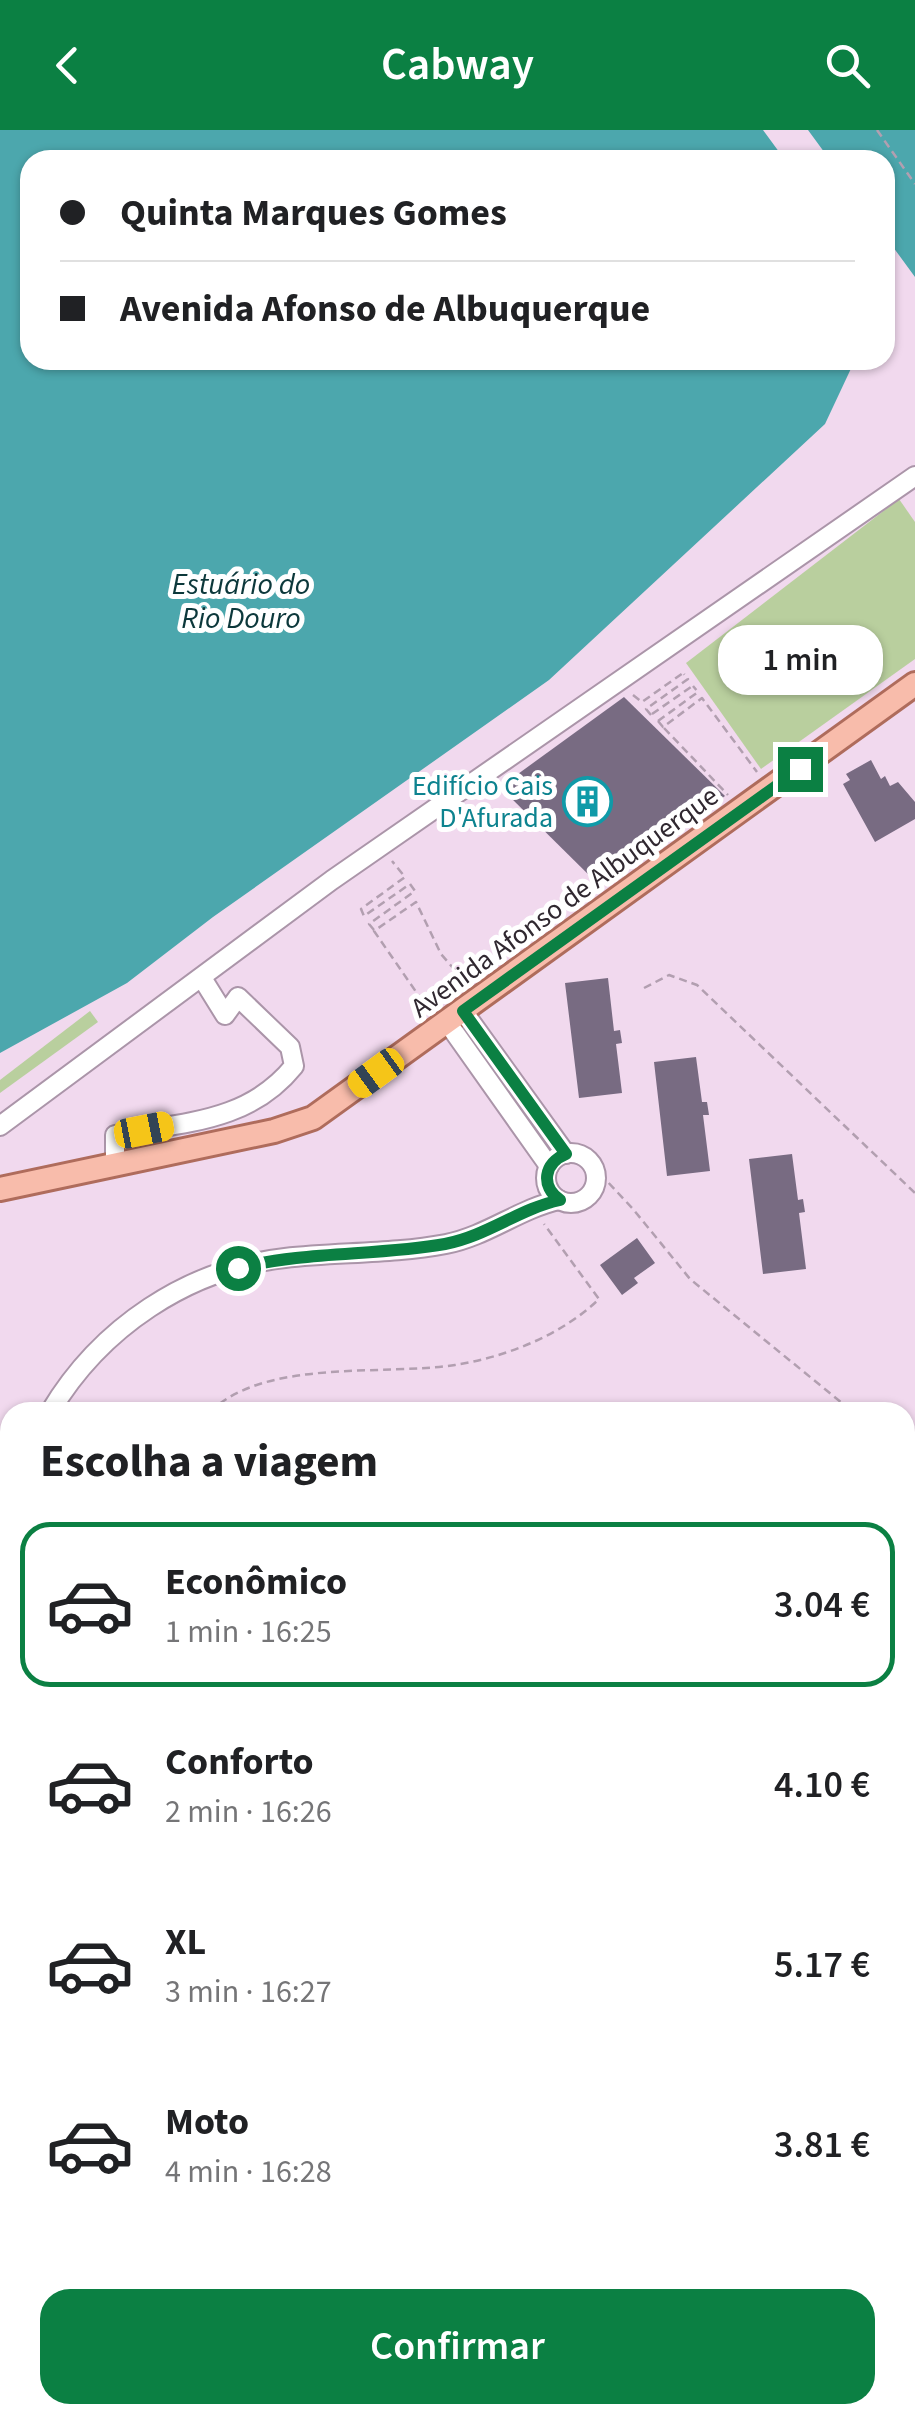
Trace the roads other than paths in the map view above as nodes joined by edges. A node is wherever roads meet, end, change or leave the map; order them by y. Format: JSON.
{"nodes":[{"id":1,"x":915,"y":476,"type":"edge"},
{"id":2,"x":915,"y":684,"type":"edge"},
{"id":3,"x":202,"y":978,"type":"junction"},
{"id":4,"x":455,"y":1011,"type":"junction"},
{"id":5,"x":0,"y":1126,"type":"edge"},
{"id":6,"x":566,"y":1154,"type":"junction"},
{"id":7,"x":115,"y":1164,"type":"junction"},
{"id":8,"x":547,"y":1174,"type":"junction"},
{"id":9,"x":0,"y":1189,"type":"edge"},
{"id":10,"x":560,"y":1200,"type":"junction"},
{"id":11,"x":531,"y":1206,"type":"junction"},
{"id":12,"x":57,"y":1402,"type":"edge"}],
"edges":[{"from":1,"to":3,"type":"street"},
{"from":2,"to":4,"type":"main road","name":"Avenida Afonso de Albuquerque"},
{"from":3,"to":5,"type":"street"},
{"from":3,"to":7,"type":"street"},
{"from":4,"to":6,"type":"street"},
{"from":4,"to":7,"type":"main road","name":"Avenida Afonso de Albuquerque"},
{"from":4,"to":8,"type":"street"},
{"from":6,"to":8,"type":"street"},
{"from":6,"to":10,"type":"street"},
{"from":7,"to":9,"type":"main road","name":"Avenida Afonso de Albuquerque"},
{"from":8,"to":10,"type":"street"},
{"from":8,"to":11,"type":"street"},
{"from":10,"to":11,"type":"street"},
{"from":11,"to":12,"type":"street"}]}
